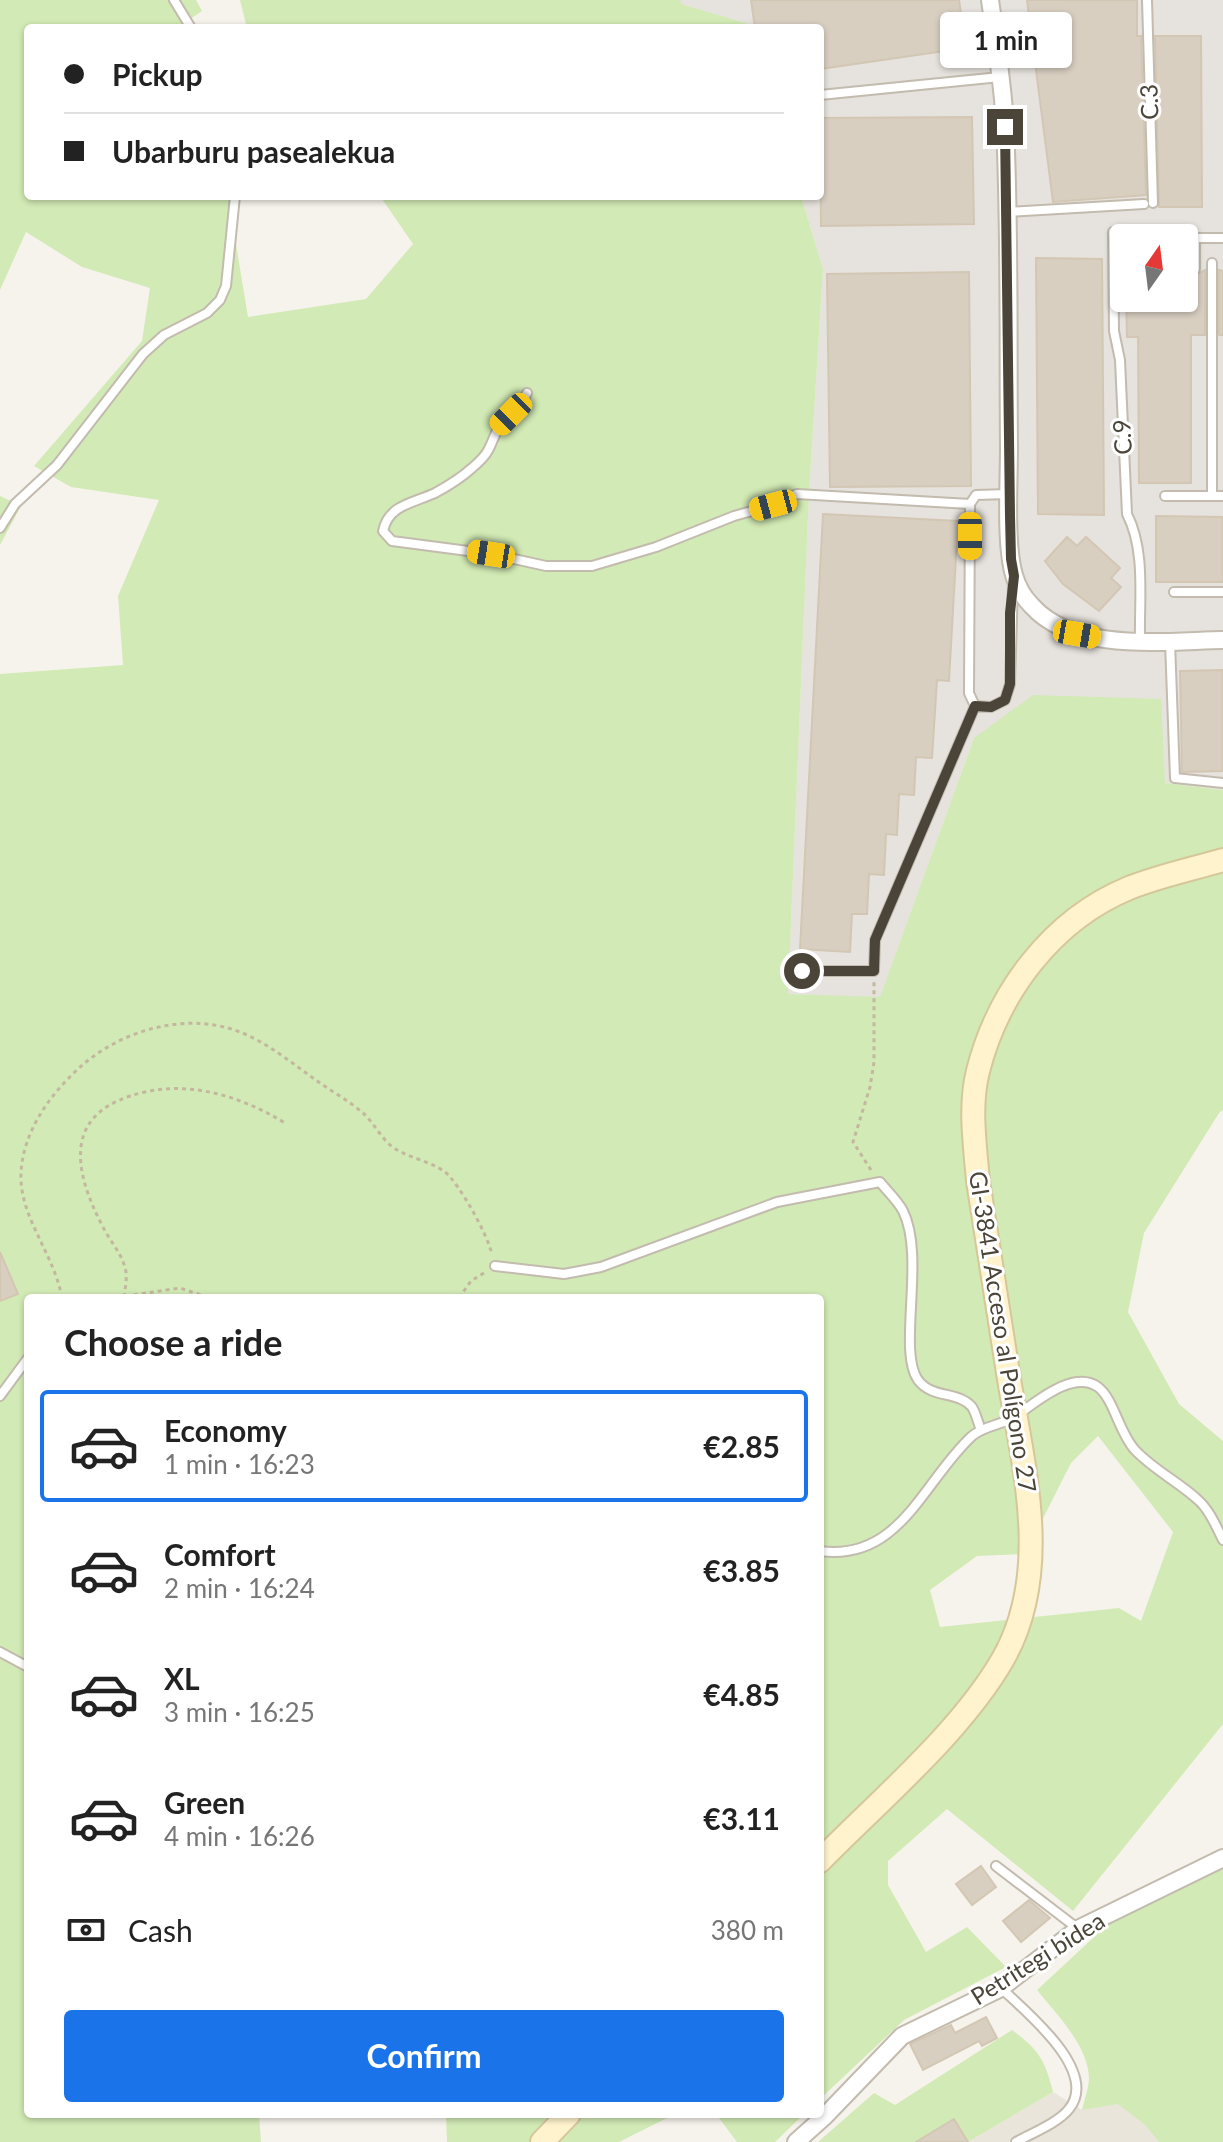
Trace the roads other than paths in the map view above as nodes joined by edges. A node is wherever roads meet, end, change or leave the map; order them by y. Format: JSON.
{"nodes":[{"id":1,"x":174,"y":0,"type":"edge"},
{"id":2,"x":990,"y":0,"type":"edge"},
{"id":3,"x":1147,"y":0,"type":"edge"},
{"id":4,"x":189,"y":24,"type":"edge"},
{"id":5,"x":1000,"y":77,"type":"junction"},
{"id":6,"x":824,"y":95,"type":"edge"},
{"id":7,"x":235,"y":200,"type":"edge"},
{"id":8,"x":1006,"y":212,"type":"junction"},
{"id":9,"x":1198,"y":238,"type":"edge"},
{"id":10,"x":1223,"y":238,"type":"edge"},
{"id":11,"x":1212,"y":263,"type":"dead end"},
{"id":12,"x":1114,"y":312,"type":"edge"},
{"id":13,"x":527,"y":393,"type":"dead end"},
{"id":14,"x":1010,"y":494,"type":"junction"},
{"id":15,"x":1212,"y":495,"type":"junction"},
{"id":16,"x":1165,"y":496,"type":"dead end"},
{"id":17,"x":1223,"y":496,"type":"edge"},
{"id":18,"x":970,"y":504,"type":"junction"},
{"id":19,"x":0,"y":528,"type":"edge"},
{"id":20,"x":1014,"y":576,"type":"junction"},
{"id":21,"x":1174,"y":592,"type":"dead end"},
{"id":22,"x":1223,"y":592,"type":"edge"},
{"id":23,"x":1223,"y":640,"type":"edge"},
{"id":24,"x":1140,"y":641,"type":"junction"},
{"id":25,"x":1170,"y":641,"type":"junction"},
{"id":26,"x":975,"y":706,"type":"junction"},
{"id":27,"x":1223,"y":783,"type":"edge"},
{"id":28,"x":1223,"y":860,"type":"edge"},
{"id":29,"x":802,"y":971,"type":"dead end"},
{"id":30,"x":495,"y":1266,"type":"road end"},
{"id":31,"x":24,"y":1363,"type":"edge"},
{"id":32,"x":0,"y":1396,"type":"edge"},
{"id":33,"x":1015,"y":1417,"type":"junction"},
{"id":34,"x":981,"y":1430,"type":"junction"},
{"id":35,"x":1223,"y":1540,"type":"edge"},
{"id":36,"x":824,"y":1551,"type":"edge"},
{"id":37,"x":0,"y":1652,"type":"edge"},
{"id":38,"x":24,"y":1665,"type":"edge"},
{"id":39,"x":824,"y":1857,"type":"edge"},
{"id":40,"x":1223,"y":1858,"type":"edge"},
{"id":41,"x":996,"y":1866,"type":"dead end"},
{"id":42,"x":1078,"y":1929,"type":"junction"},
{"id":43,"x":1001,"y":1988,"type":"junction"},
{"id":44,"x":824,"y":2117,"type":"edge"},
{"id":45,"x":565,"y":2118,"type":"edge"},
{"id":46,"x":823,"y":2118,"type":"edge"},
{"id":47,"x":547,"y":2137,"type":"edge"},
{"id":48,"x":796,"y":2142,"type":"edge"},
{"id":49,"x":1016,"y":2142,"type":"edge"}],
"edges":[{"from":1,"to":4,"type":"lane"},
{"from":2,"to":5,"type":"street"},
{"from":3,"to":8,"type":"lane","name":"C.3"},
{"from":5,"to":6,"type":"lane"},
{"from":5,"to":8,"type":"street"},
{"from":7,"to":19,"type":"lane"},
{"from":8,"to":14,"type":"street"},
{"from":9,"to":10,"type":"lane"},
{"from":11,"to":15,"type":"lane"},
{"from":12,"to":24,"type":"lane","name":"C.9"},
{"from":13,"to":18,"type":"lane"},
{"from":14,"to":18,"type":"lane"},
{"from":14,"to":20,"type":"street"},
{"from":15,"to":16,"type":"lane"},
{"from":15,"to":17,"type":"lane"},
{"from":18,"to":26,"type":"lane"},
{"from":20,"to":24,"type":"street"},
{"from":20,"to":26,"type":"lane"},
{"from":21,"to":22,"type":"lane"},
{"from":23,"to":25,"type":"street"},
{"from":24,"to":25,"type":"street"},
{"from":25,"to":27,"type":"lane"},
{"from":26,"to":29,"type":"lane"},
{"from":28,"to":33,"type":"main road","name":"GI-3841 Acceso al Polígono 27"},
{"from":30,"to":34,"type":"lane"},
{"from":31,"to":32,"type":"lane"},
{"from":33,"to":34,"type":"lane"},
{"from":33,"to":35,"type":"lane"},
{"from":33,"to":39,"type":"main road","name":"GI-3841 Acceso al Polígono 27"},
{"from":34,"to":36,"type":"lane"},
{"from":37,"to":38,"type":"lane"},
{"from":40,"to":42,"type":"street","name":"Petritegi bidea"},
{"from":41,"to":42,"type":"lane"},
{"from":42,"to":43,"type":"street","name":"Petritegi bidea"},
{"from":43,"to":44,"type":"street","name":"Petritegi bidea"},
{"from":43,"to":49,"type":"lane"},
{"from":45,"to":47,"type":"main road"},
{"from":46,"to":48,"type":"street","name":"Petritegi bidea"}]}
